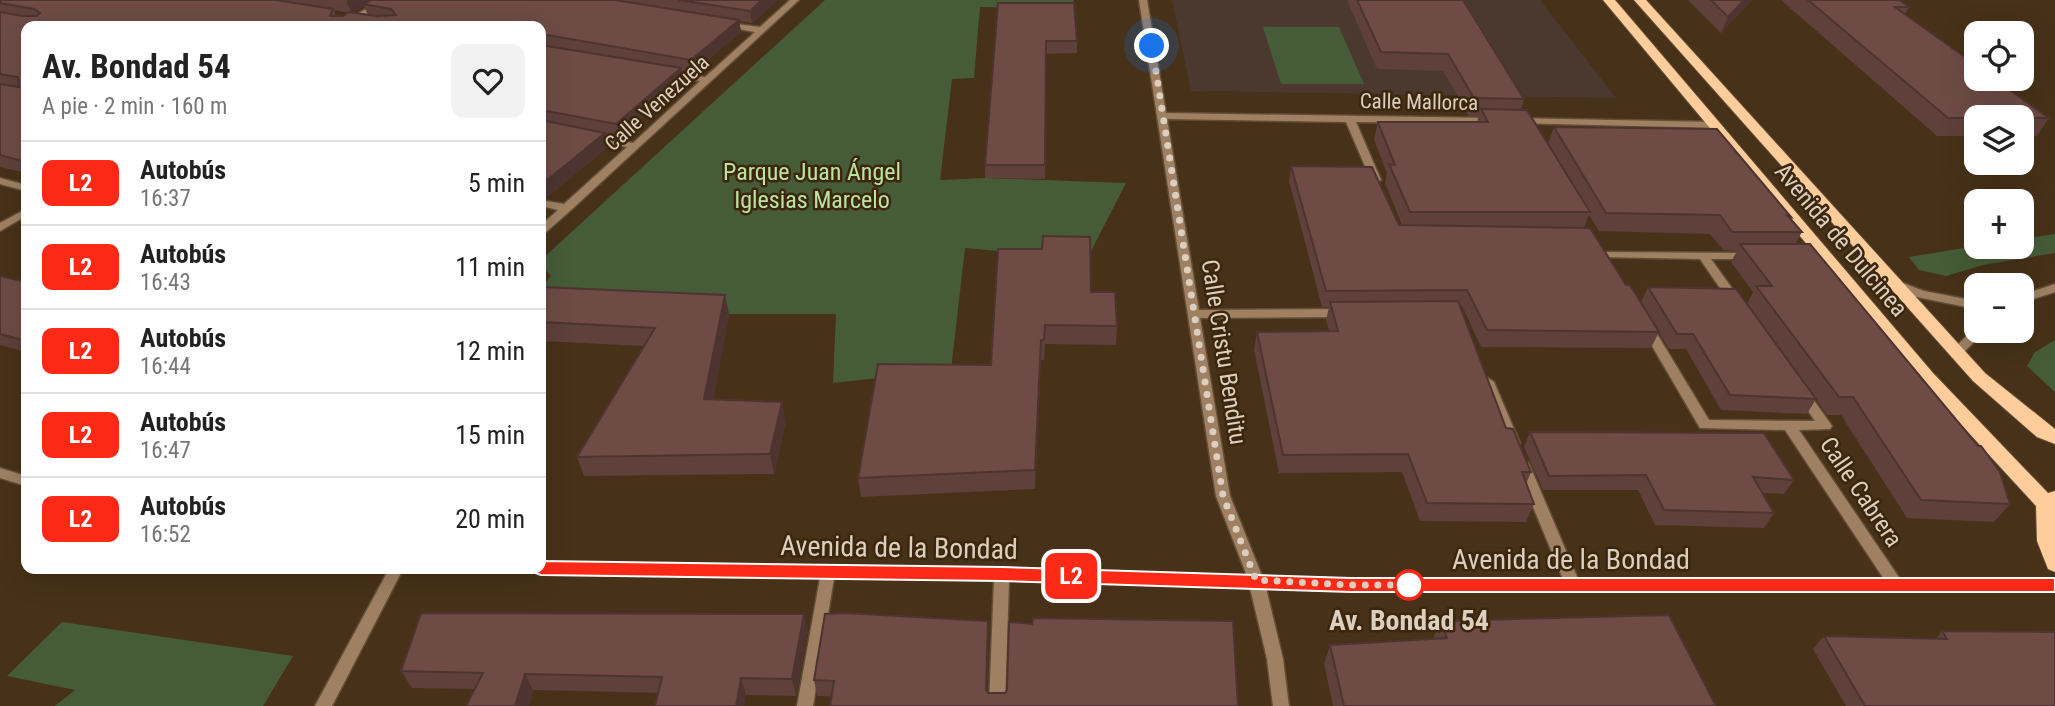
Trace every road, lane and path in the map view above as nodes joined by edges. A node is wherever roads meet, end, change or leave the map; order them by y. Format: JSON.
{"nodes":[{"id":1,"x":387,"y":0,"type":"edge"},
{"id":2,"x":795,"y":0,"type":"edge"},
{"id":3,"x":1143,"y":0,"type":"edge"},
{"id":4,"x":1609,"y":0,"type":"edge"},
{"id":5,"x":1640,"y":0,"type":"edge"},
{"id":6,"x":353,"y":19,"type":"junction"},
{"id":7,"x":345,"y":21,"type":"edge"},
{"id":8,"x":362,"y":21,"type":"edge"},
{"id":9,"x":708,"y":21,"type":"edge"},
{"id":10,"x":761,"y":30,"type":"junction"},
{"id":11,"x":656,"y":71,"type":"edge"},
{"id":12,"x":708,"y":80,"type":"junction"},
{"id":13,"x":1164,"y":116,"type":"junction"},
{"id":14,"x":1350,"y":118,"type":"junction"},
{"id":15,"x":1499,"y":121,"type":"edge"},
{"id":16,"x":1512,"y":121,"type":"edge"},
{"id":17,"x":1526,"y":121,"type":"junction"},
{"id":18,"x":1715,"y":125,"type":"junction"},
{"id":19,"x":1533,"y":133,"type":"edge"},
{"id":20,"x":581,"y":135,"type":"edge"},
{"id":21,"x":635,"y":146,"type":"junction"},
{"id":22,"x":0,"y":181,"type":"edge"},
{"id":23,"x":21,"y":187,"type":"edge"},
{"id":24,"x":1379,"y":189,"type":"edge"},
{"id":25,"x":546,"y":204,"type":"edge"},
{"id":26,"x":567,"y":208,"type":"junction"},
{"id":27,"x":21,"y":215,"type":"edge"},
{"id":28,"x":546,"y":227,"type":"edge"},
{"id":29,"x":0,"y":228,"type":"edge"},
{"id":30,"x":1703,"y":255,"type":"junction"},
{"id":31,"x":1757,"y":256,"type":"edge"},
{"id":32,"x":1611,"y":267,"type":"edge"},
{"id":33,"x":1894,"y":283,"type":"junction"},
{"id":34,"x":2055,"y":288,"type":"edge"},
{"id":35,"x":2034,"y":295,"type":"edge"},
{"id":36,"x":1964,"y":303,"type":"edge"},
{"id":37,"x":1361,"y":313,"type":"edge"},
{"id":38,"x":1639,"y":313,"type":"edge"},
{"id":39,"x":1194,"y":314,"type":"junction"},
{"id":40,"x":1745,"y":314,"type":"edge"},
{"id":41,"x":1966,"y":343,"type":"edge"},
{"id":42,"x":1956,"y":353,"type":"junction"},
{"id":43,"x":1483,"y":371,"type":"edge"},
{"id":44,"x":1793,"y":381,"type":"edge"},
{"id":45,"x":1788,"y":425,"type":"junction"},
{"id":46,"x":2055,"y":438,"type":"edge"},
{"id":47,"x":0,"y":473,"type":"edge"},
{"id":48,"x":21,"y":479,"type":"edge"},
{"id":49,"x":2051,"y":501,"type":"edge"},
{"id":50,"x":2055,"y":563,"type":"edge"},
{"id":51,"x":546,"y":568,"type":"edge"},
{"id":52,"x":828,"y":572,"type":"junction"},
{"id":53,"x":393,"y":574,"type":"edge"},
{"id":54,"x":1002,"y":574,"type":"junction"},
{"id":55,"x":1256,"y":580,"type":"junction"},
{"id":56,"x":1573,"y":585,"type":"junction"},
{"id":57,"x":1896,"y":585,"type":"junction"},
{"id":58,"x":2055,"y":585,"type":"edge"},
{"id":59,"x":323,"y":706,"type":"edge"},
{"id":60,"x":805,"y":706,"type":"edge"},
{"id":61,"x":997,"y":706,"type":"edge"},
{"id":62,"x":1281,"y":706,"type":"edge"}],
"edges":[{"from":1,"to":6,"type":"street"},
{"from":2,"to":10,"type":"street","name":"Calle Venezuela"},
{"from":3,"to":13,"type":"street","name":"Calle Cristu Benditu"},
{"from":4,"to":18,"type":"main road","name":"Avenida de Dulcinea"},
{"from":5,"to":33,"type":"main road","name":"Avenida de Dulcinea"},
{"from":6,"to":7,"type":"street"},
{"from":6,"to":8,"type":"street"},
{"from":9,"to":10,"type":"street"},
{"from":10,"to":12,"type":"street","name":"Calle Venezuela"},
{"from":11,"to":12,"type":"street"},
{"from":12,"to":21,"type":"street","name":"Calle Venezuela"},
{"from":13,"to":14,"type":"street","name":"Calle Mallorca"},
{"from":13,"to":39,"type":"street","name":"Calle Cristu Benditu"},
{"from":14,"to":15,"type":"street","name":"Calle Mallorca"},
{"from":14,"to":24,"type":"street"},
{"from":16,"to":17,"type":"street","name":"Calle Mallorca"},
{"from":17,"to":18,"type":"street","name":"Calle Mallorca"},
{"from":17,"to":19,"type":"street"},
{"from":18,"to":49,"type":"main road","name":"Avenida de Dulcinea"},
{"from":20,"to":21,"type":"street"},
{"from":21,"to":26,"type":"street","name":"Calle Venezuela"},
{"from":22,"to":23,"type":"street"},
{"from":25,"to":26,"type":"street"},
{"from":26,"to":28,"type":"street","name":"Calle Venezuela"},
{"from":27,"to":29,"type":"street"},
{"from":30,"to":31,"type":"street"},
{"from":30,"to":32,"type":"street"},
{"from":30,"to":40,"type":"street"},
{"from":33,"to":36,"type":"street"},
{"from":33,"to":42,"type":"main road","name":"Avenida de Dulcinea"},
{"from":34,"to":35,"type":"street"},
{"from":37,"to":39,"type":"street"},
{"from":38,"to":45,"type":"street"},
{"from":39,"to":55,"type":"street","name":"Calle Cristu Benditu"},
{"from":41,"to":42,"type":"street"},
{"from":42,"to":46,"type":"main road","name":"Avenida de Dulcinea"},
{"from":43,"to":56,"type":"street"},
{"from":44,"to":45,"type":"street"},
{"from":45,"to":57,"type":"street","name":"Calle Cabrera"},
{"from":47,"to":48,"type":"street"},
{"from":49,"to":50,"type":"main road"},
{"from":51,"to":52,"type":"street","name":"Avenida de la Bondad"},
{"from":52,"to":54,"type":"street","name":"Avenida de la Bondad"},
{"from":52,"to":60,"type":"street"},
{"from":53,"to":59,"type":"street"},
{"from":54,"to":55,"type":"street","name":"Avenida de la Bondad"},
{"from":54,"to":61,"type":"street"},
{"from":55,"to":56,"type":"street","name":"Avenida de la Bondad"},
{"from":55,"to":62,"type":"street","name":"Calle Cristu Benditu"},
{"from":56,"to":57,"type":"street","name":"Avenida de la Bondad"},
{"from":57,"to":58,"type":"street","name":"Avenida de la Bondad"}]}
